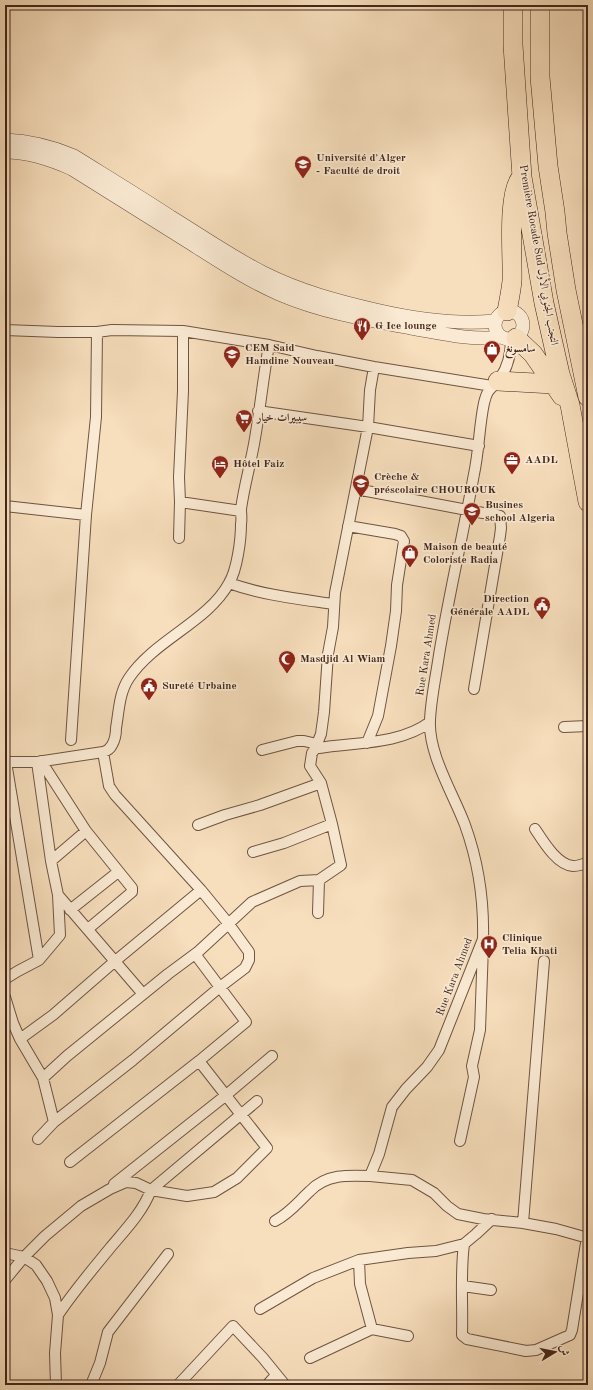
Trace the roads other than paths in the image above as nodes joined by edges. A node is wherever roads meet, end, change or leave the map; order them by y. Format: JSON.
{"nodes":[{"id":1,"x":513,"y":5,"type":"edge"},
{"id":2,"x":540,"y":5,"type":"edge"},
{"id":3,"x":5,"y":140,"type":"edge"},
{"id":4,"x":5,"y":152,"type":"edge"},
{"id":5,"x":522,"y":177,"type":"junction"},
{"id":6,"x":501,"y":316,"type":"junction"},
{"id":7,"x":5,"y":330,"type":"edge"},
{"id":8,"x":183,"y":331,"type":"junction"},
{"id":9,"x":97,"y":332,"type":"junction"},
{"id":10,"x":508,"y":338,"type":"junction"},
{"id":11,"x":269,"y":345,"type":"junction"},
{"id":12,"x":374,"y":367,"type":"junction"},
{"id":13,"x":495,"y":384,"type":"junction"},
{"id":14,"x":553,"y":384,"type":"junction"},
{"id":15,"x":588,"y":397,"type":"edge"},
{"id":16,"x":570,"y":405,"type":"junction"},
{"id":17,"x":258,"y":411,"type":"junction"},
{"id":18,"x":368,"y":427,"type":"junction"},
{"id":19,"x":479,"y":446,"type":"junction"},
{"id":20,"x":356,"y":489,"type":"junction"},
{"id":21,"x":180,"y":502,"type":"junction"},
{"id":22,"x":588,"y":502,"type":"edge"},
{"id":23,"x":5,"y":506,"type":"edge"},
{"id":24,"x":467,"y":510,"type":"junction"},
{"id":25,"x":241,"y":511,"type":"junction"},
{"id":26,"x":86,"y":515,"type":"junction"},
{"id":27,"x":348,"y":526,"type":"junction"},
{"id":28,"x":179,"y":538,"type":"dead end"},
{"id":29,"x":229,"y":583,"type":"junction"},
{"id":30,"x":333,"y":604,"type":"junction"},
{"id":31,"x":474,"y":689,"type":"dead end"},
{"id":32,"x":430,"y":722,"type":"junction"},
{"id":33,"x":588,"y":726,"type":"edge"},
{"id":34,"x":564,"y":727,"type":"dead end"},
{"id":35,"x":72,"y":740,"type":"dead end"},
{"id":36,"x":367,"y":743,"type":"junction"},
{"id":37,"x":317,"y":744,"type":"junction"},
{"id":38,"x":262,"y":750,"type":"dead end"},
{"id":39,"x":103,"y":752,"type":"junction"},
{"id":40,"x":6,"y":762,"type":"edge"},
{"id":41,"x":39,"y":762,"type":"junction"},
{"id":42,"x":321,"y":783,"type":"junction"},
{"id":43,"x":332,"y":824,"type":"junction"},
{"id":44,"x":198,"y":825,"type":"dead end"},
{"id":45,"x":535,"y":829,"type":"dead end"},
{"id":46,"x":86,"y":831,"type":"junction"},
{"id":47,"x":253,"y":852,"type":"dead end"},
{"id":48,"x":51,"y":861,"type":"junction"},
{"id":49,"x":588,"y":862,"type":"edge"},
{"id":50,"x":118,"y":872,"type":"junction"},
{"id":51,"x":319,"y":880,"type":"junction"},
{"id":52,"x":201,"y":890,"type":"junction"},
{"id":53,"x":58,"y":895,"type":"junction"},
{"id":54,"x":70,"y":910,"type":"junction"},
{"id":55,"x":318,"y":913,"type":"dead end"},
{"id":56,"x":228,"y":923,"type":"junction"},
{"id":57,"x":88,"y":929,"type":"junction"},
{"id":58,"x":483,"y":939,"type":"junction"},
{"id":59,"x":195,"y":954,"type":"junction"},
{"id":60,"x":39,"y":960,"type":"junction"},
{"id":61,"x":544,"y":961,"type":"dead end"},
{"id":62,"x":114,"y":962,"type":"junction"},
{"id":63,"x":5,"y":979,"type":"edge"},
{"id":64,"x":220,"y":987,"type":"junction"},
{"id":65,"x":143,"y":994,"type":"junction"},
{"id":66,"x":5,"y":996,"type":"edge"},
{"id":67,"x":20,"y":1039,"type":"junction"},
{"id":68,"x":272,"y":1056,"type":"dead end"},
{"id":69,"x":198,"y":1061,"type":"junction"},
{"id":70,"x":43,"y":1078,"type":"junction"},
{"id":71,"x":225,"y":1096,"type":"junction"},
{"id":72,"x":257,"y":1102,"type":"dead end"},
{"id":73,"x":241,"y":1114,"type":"junction"},
{"id":74,"x":54,"y":1122,"type":"junction"},
{"id":75,"x":38,"y":1139,"type":"dead end"},
{"id":76,"x":460,"y":1141,"type":"dead end"},
{"id":77,"x":70,"y":1162,"type":"dead end"},
{"id":78,"x":370,"y":1176,"type":"junction"},
{"id":79,"x":151,"y":1190,"type":"junction"},
{"id":80,"x":100,"y":1195,"type":"junction"},
{"id":81,"x":492,"y":1219,"type":"junction"},
{"id":82,"x":275,"y":1221,"type":"dead end"},
{"id":83,"x":523,"y":1223,"type":"junction"},
{"id":84,"x":587,"y":1238,"type":"edge"},
{"id":85,"x":464,"y":1244,"type":"junction"},
{"id":86,"x":5,"y":1253,"type":"edge"},
{"id":87,"x":168,"y":1254,"type":"dead end"},
{"id":88,"x":24,"y":1257,"type":"junction"},
{"id":89,"x":359,"y":1260,"type":"junction"},
{"id":90,"x":5,"y":1280,"type":"edge"},
{"id":91,"x":463,"y":1286,"type":"junction"},
{"id":92,"x":491,"y":1290,"type":"dead end"},
{"id":93,"x":260,"y":1309,"type":"dead end"},
{"id":94,"x":58,"y":1314,"type":"junction"},
{"id":95,"x":372,"y":1329,"type":"junction"},
{"id":96,"x":408,"y":1336,"type":"dead end"},
{"id":97,"x":310,"y":1358,"type":"dead end"},
{"id":98,"x":276,"y":1375,"type":"junction"},
{"id":99,"x":56,"y":1385,"type":"edge"},
{"id":100,"x":90,"y":1385,"type":"edge"},
{"id":101,"x":178,"y":1385,"type":"edge"},
{"id":102,"x":267,"y":1385,"type":"edge"},
{"id":103,"x":285,"y":1385,"type":"edge"}],
"edges":[{"from":1,"to":5,"type":"highway","name":"Première Rocade Sud التجنب الجنوبي الأول"},
{"from":2,"to":15,"type":"highway","name":"Première Rocade Sud التجنب الجنوبي الأول"},
{"from":3,"to":6,"type":"street"},
{"from":4,"to":10,"type":"street"},
{"from":5,"to":6,"type":"highway"},
{"from":5,"to":16,"type":"highway","name":"Première Rocade Sud التجنب الجنوبي الأول"},
{"from":6,"to":10,"type":"street"},
{"from":6,"to":10,"type":"street"},
{"from":7,"to":9,"type":"street"},
{"from":8,"to":9,"type":"street"},
{"from":8,"to":11,"type":"street"},
{"from":8,"to":21,"type":"street"},
{"from":9,"to":26,"type":"street"},
{"from":10,"to":13,"type":"street","name":"Rue Kara Ahmed"},
{"from":10,"to":14,"type":"highway"},
{"from":11,"to":12,"type":"street"},
{"from":11,"to":17,"type":"street"},
{"from":12,"to":13,"type":"street"},
{"from":12,"to":18,"type":"street"},
{"from":13,"to":14,"type":"highway"},
{"from":13,"to":19,"type":"street","name":"Rue Kara Ahmed"},
{"from":14,"to":16,"type":"highway"},
{"from":16,"to":22,"type":"highway","name":"Première Rocade Sud التجنب الجنوبي الأول"},
{"from":17,"to":18,"type":"street"},
{"from":17,"to":25,"type":"street"},
{"from":18,"to":19,"type":"street"},
{"from":18,"to":20,"type":"street"},
{"from":19,"to":24,"type":"street","name":"Rue Kara Ahmed"},
{"from":20,"to":24,"type":"street"},
{"from":20,"to":27,"type":"street"},
{"from":21,"to":25,"type":"street"},
{"from":21,"to":28,"type":"street"},
{"from":23,"to":26,"type":"street"},
{"from":24,"to":31,"type":"street"},
{"from":24,"to":32,"type":"street","name":"Rue Kara Ahmed"},
{"from":25,"to":29,"type":"street"},
{"from":26,"to":35,"type":"street"},
{"from":27,"to":30,"type":"street"},
{"from":27,"to":36,"type":"street"},
{"from":29,"to":30,"type":"street"},
{"from":29,"to":39,"type":"street"},
{"from":30,"to":37,"type":"street"},
{"from":32,"to":36,"type":"street"},
{"from":32,"to":58,"type":"street","name":"Rue Kara Ahmed"},
{"from":33,"to":34,"type":"street"},
{"from":36,"to":37,"type":"street"},
{"from":37,"to":38,"type":"street"},
{"from":37,"to":42,"type":"street"},
{"from":39,"to":41,"type":"street"},
{"from":39,"to":52,"type":"street"},
{"from":40,"to":41,"type":"street"},
{"from":40,"to":60,"type":"street"},
{"from":41,"to":46,"type":"street"},
{"from":41,"to":48,"type":"street"},
{"from":42,"to":43,"type":"street"},
{"from":42,"to":44,"type":"street"},
{"from":43,"to":47,"type":"street"},
{"from":43,"to":51,"type":"street"},
{"from":45,"to":49,"type":"street"},
{"from":46,"to":48,"type":"street"},
{"from":46,"to":50,"type":"street"},
{"from":48,"to":53,"type":"street"},
{"from":50,"to":54,"type":"street"},
{"from":50,"to":57,"type":"street"},
{"from":51,"to":55,"type":"street"},
{"from":51,"to":56,"type":"street"},
{"from":52,"to":56,"type":"street"},
{"from":52,"to":62,"type":"street"},
{"from":53,"to":54,"type":"street"},
{"from":53,"to":60,"type":"street"},
{"from":54,"to":57,"type":"street"},
{"from":56,"to":59,"type":"street"},
{"from":56,"to":64,"type":"street"},
{"from":57,"to":62,"type":"street"},
{"from":58,"to":76,"type":"street"},
{"from":58,"to":78,"type":"street","name":"Rue Kara Ahmed"},
{"from":59,"to":64,"type":"street"},
{"from":59,"to":65,"type":"street"},
{"from":60,"to":63,"type":"street"},
{"from":61,"to":83,"type":"street"},
{"from":62,"to":65,"type":"street"},
{"from":62,"to":67,"type":"street"},
{"from":64,"to":69,"type":"street"},
{"from":64,"to":74,"type":"street"},
{"from":65,"to":70,"type":"street"},
{"from":66,"to":67,"type":"street"},
{"from":67,"to":70,"type":"street"},
{"from":68,"to":71,"type":"street"},
{"from":69,"to":71,"type":"street"},
{"from":69,"to":77,"type":"street"},
{"from":70,"to":74,"type":"street"},
{"from":71,"to":73,"type":"street"},
{"from":71,"to":80,"type":"street"},
{"from":72,"to":73,"type":"street"},
{"from":73,"to":79,"type":"street"},
{"from":73,"to":79,"type":"street"},
{"from":74,"to":75,"type":"street"},
{"from":78,"to":81,"type":"street"},
{"from":78,"to":82,"type":"street"},
{"from":79,"to":80,"type":"street"},
{"from":79,"to":94,"type":"street"},
{"from":80,"to":88,"type":"street"},
{"from":81,"to":83,"type":"street"},
{"from":81,"to":85,"type":"street"},
{"from":83,"to":84,"type":"street"},
{"from":84,"to":91,"type":"street"},
{"from":85,"to":89,"type":"street"},
{"from":85,"to":91,"type":"street"},
{"from":86,"to":88,"type":"street"},
{"from":87,"to":100,"type":"street"},
{"from":88,"to":90,"type":"street"},
{"from":88,"to":94,"type":"street"},
{"from":89,"to":93,"type":"street"},
{"from":89,"to":95,"type":"street"},
{"from":91,"to":92,"type":"street"},
{"from":94,"to":99,"type":"street"},
{"from":95,"to":96,"type":"street"},
{"from":95,"to":97,"type":"street"},
{"from":98,"to":101,"type":"street"},
{"from":98,"to":102,"type":"street"},
{"from":98,"to":103,"type":"street"}]}
